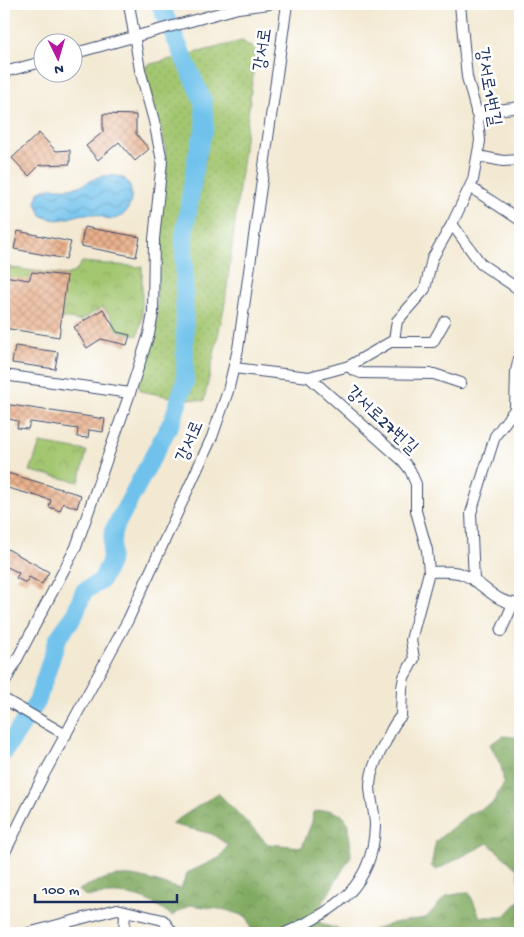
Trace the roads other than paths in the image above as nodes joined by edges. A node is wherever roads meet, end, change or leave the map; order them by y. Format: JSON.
{"nodes":[{"id":1,"x":129,"y":4,"type":"edge"},
{"id":2,"x":270,"y":4,"type":"edge"},
{"id":3,"x":287,"y":4,"type":"edge"},
{"id":4,"x":460,"y":4,"type":"edge"},
{"id":5,"x":134,"y":37,"type":"junction"},
{"id":6,"x":82,"y":51,"type":"edge"},
{"id":7,"x":32,"y":65,"type":"edge"},
{"id":8,"x":4,"y":72,"type":"edge"},
{"id":9,"x":520,"y":106,"type":"edge"},
{"id":10,"x":476,"y":113,"type":"junction"},
{"id":11,"x":478,"y":156,"type":"junction"},
{"id":12,"x":520,"y":160,"type":"edge"},
{"id":13,"x":470,"y":187,"type":"junction"},
{"id":14,"x":520,"y":220,"type":"edge"},
{"id":15,"x":452,"y":224,"type":"junction"},
{"id":16,"x":520,"y":290,"type":"edge"},
{"id":17,"x":444,"y":321,"type":"dead end"},
{"id":18,"x":392,"y":342,"type":"junction"},
{"id":19,"x":520,"y":354,"type":"edge"},
{"id":20,"x":348,"y":366,"type":"junction"},
{"id":21,"x":234,"y":368,"type":"junction"},
{"id":22,"x":4,"y":375,"type":"edge"},
{"id":23,"x":309,"y":376,"type":"junction"},
{"id":24,"x":461,"y":383,"type":"dead end"},
{"id":25,"x":130,"y":393,"type":"junction"},
{"id":26,"x":428,"y":572,"type":"junction"},
{"id":27,"x":474,"y":581,"type":"junction"},
{"id":28,"x":517,"y":604,"type":"edge"},
{"id":29,"x":501,"y":631,"type":"dead end"},
{"id":30,"x":4,"y":684,"type":"edge"},
{"id":31,"x":5,"y":699,"type":"edge"},
{"id":32,"x":66,"y":735,"type":"junction"},
{"id":33,"x":4,"y":854,"type":"edge"},
{"id":34,"x":125,"y":913,"type":"junction"},
{"id":35,"x":28,"y":933,"type":"edge"},
{"id":36,"x":124,"y":933,"type":"edge"},
{"id":37,"x":173,"y":933,"type":"edge"},
{"id":38,"x":285,"y":933,"type":"edge"}],
"edges":[{"from":1,"to":5,"type":"street"},
{"from":2,"to":5,"type":"street"},
{"from":3,"to":21,"type":"street","name":"강서로"},
{"from":4,"to":10,"type":"street","name":"강서로1번길"},
{"from":5,"to":6,"type":"street"},
{"from":5,"to":25,"type":"street"},
{"from":7,"to":8,"type":"street"},
{"from":9,"to":10,"type":"street"},
{"from":10,"to":11,"type":"street","name":"강서로1번길"},
{"from":11,"to":12,"type":"street"},
{"from":11,"to":13,"type":"street","name":"강서로1번길"},
{"from":13,"to":14,"type":"street"},
{"from":13,"to":15,"type":"street","name":"강서로1번길"},
{"from":15,"to":16,"type":"street"},
{"from":15,"to":18,"type":"street","name":"강서로1번길"},
{"from":17,"to":18,"type":"street"},
{"from":18,"to":20,"type":"street"},
{"from":19,"to":27,"type":"street"},
{"from":20,"to":23,"type":"street"},
{"from":20,"to":24,"type":"street"},
{"from":21,"to":23,"type":"street"},
{"from":21,"to":32,"type":"street","name":"강서로"},
{"from":22,"to":25,"type":"street"},
{"from":23,"to":26,"type":"street","name":"강서로27번길"},
{"from":25,"to":30,"type":"street"},
{"from":26,"to":27,"type":"street"},
{"from":26,"to":38,"type":"street","name":"강서로27번길"},
{"from":27,"to":28,"type":"street"},
{"from":28,"to":29,"type":"street"},
{"from":31,"to":32,"type":"street"},
{"from":32,"to":33,"type":"street","name":"강서로"},
{"from":34,"to":35,"type":"street"},
{"from":34,"to":36,"type":"street"},
{"from":34,"to":37,"type":"street"}]}
